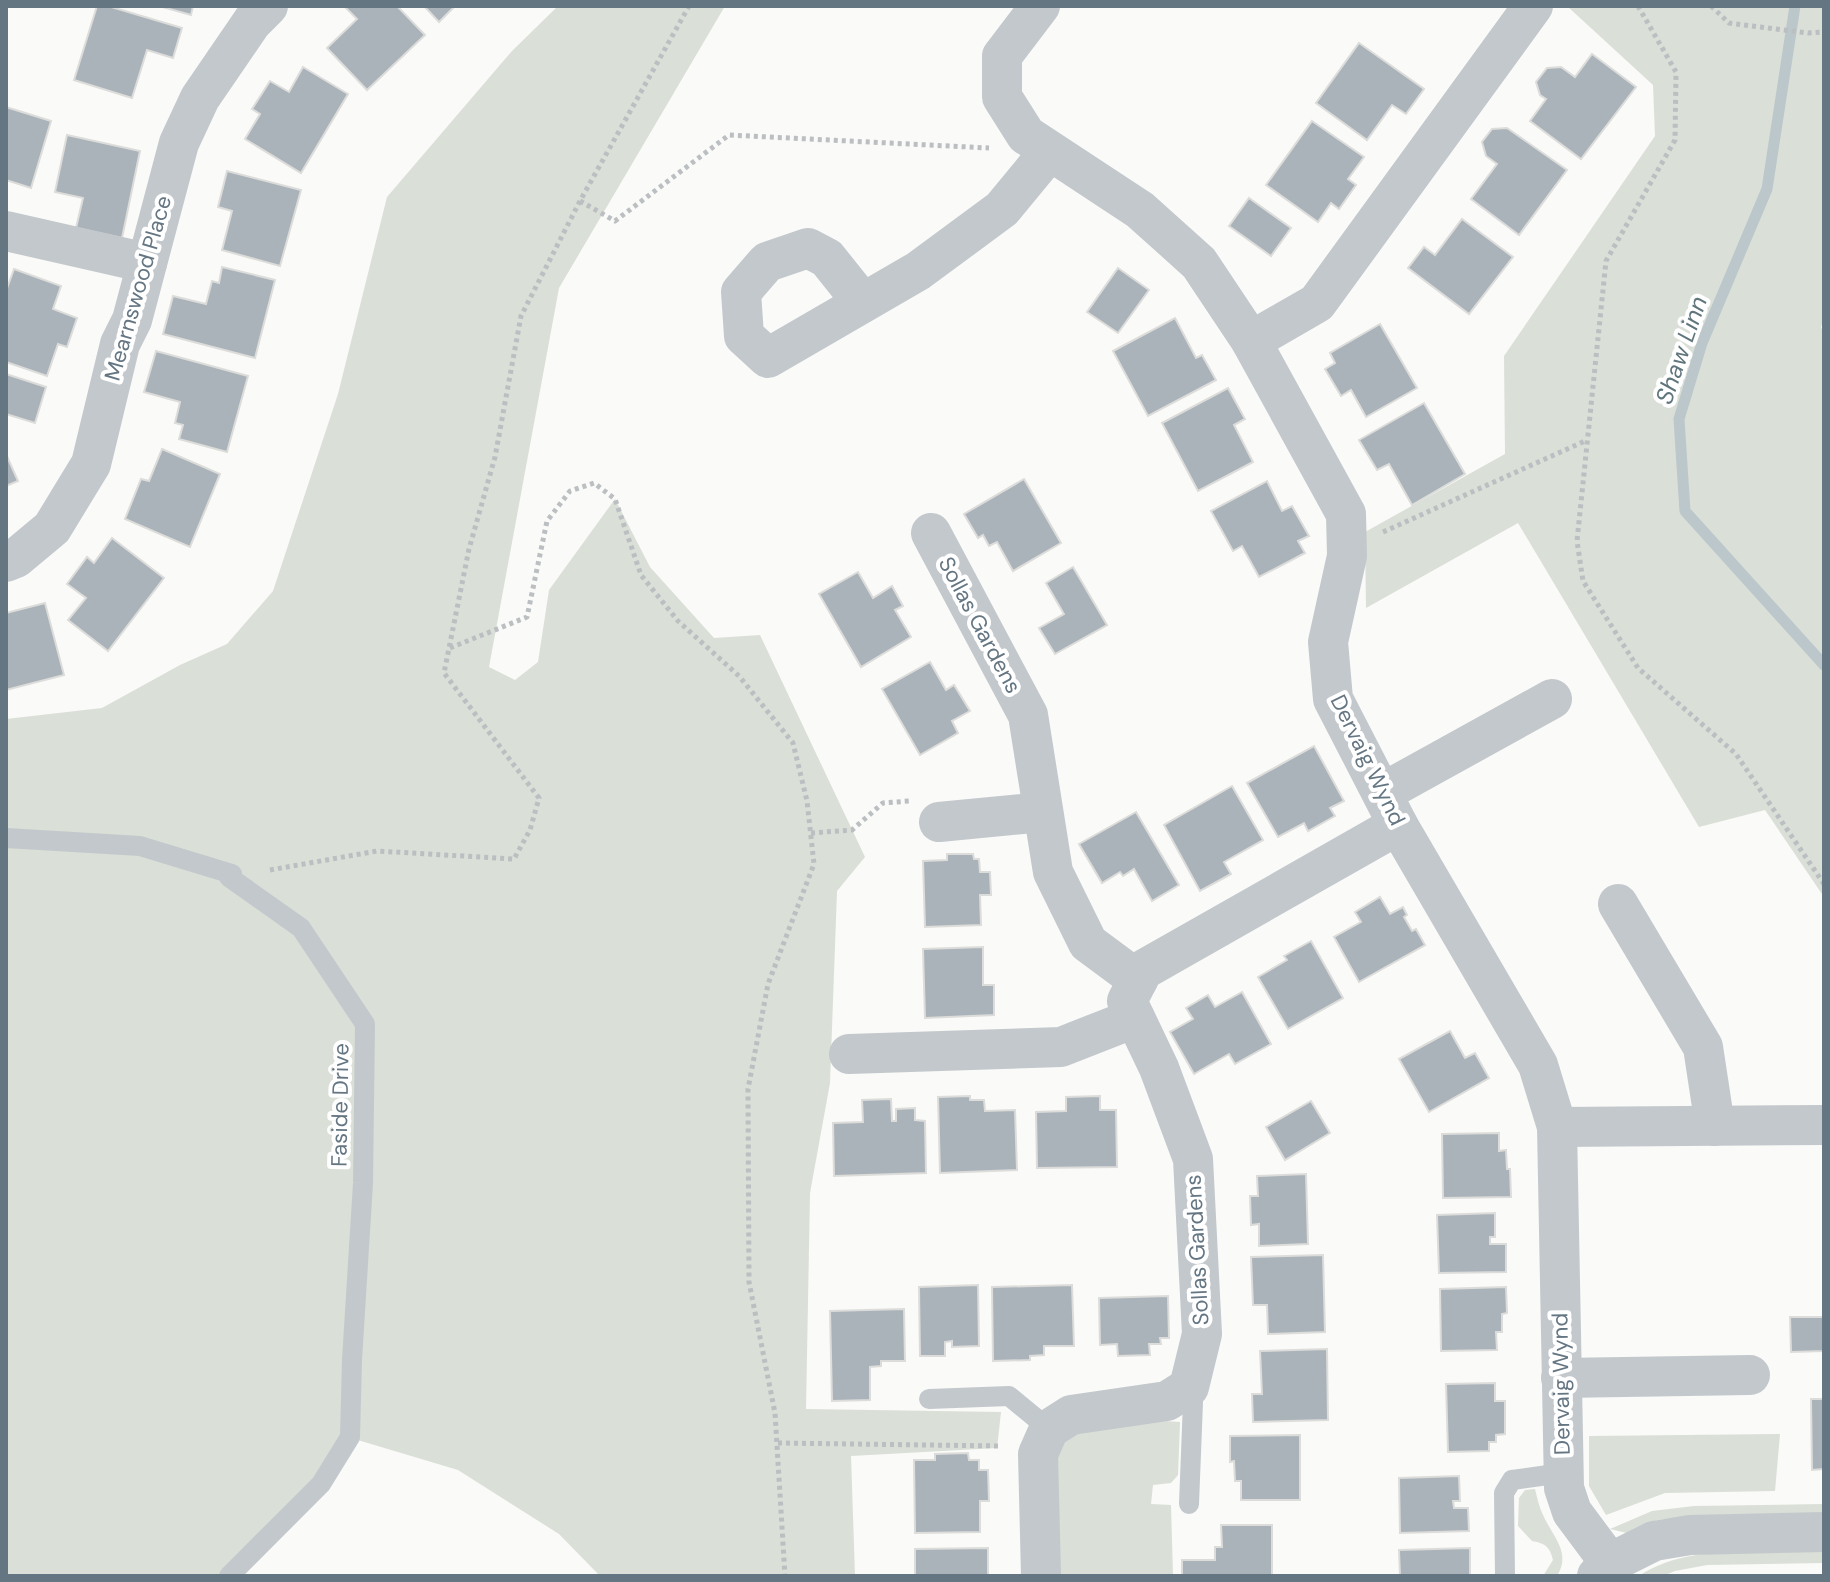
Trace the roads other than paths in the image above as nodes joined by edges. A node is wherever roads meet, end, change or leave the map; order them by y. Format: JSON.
{"nodes":[{"id":1,"x":268,"y":6,"type":"edge"},
{"id":2,"x":1040,"y":6,"type":"edge"},
{"id":3,"x":1533,"y":6,"type":"edge"},
{"id":4,"x":1049,"y":152,"type":"junction"},
{"id":5,"x":6,"y":231,"type":"edge"},
{"id":6,"x":147,"y":263,"type":"junction"},
{"id":7,"x":863,"y":303,"type":"dead end"},
{"id":8,"x":1251,"y":341,"type":"junction"},
{"id":9,"x":931,"y":533,"type":"dead end"},
{"id":10,"x":6,"y":562,"type":"edge"},
{"id":11,"x":1552,"y":699,"type":"dead end"},
{"id":12,"x":1390,"y":809,"type":"junction"},
{"id":13,"x":1043,"y":812,"type":"junction"},
{"id":14,"x":939,"y":822,"type":"road end"},
{"id":15,"x":6,"y":838,"type":"edge"},
{"id":16,"x":1618,"y":904,"type":"dead end"},
{"id":17,"x":1137,"y":999,"type":"junction"},
{"id":18,"x":849,"y":1054,"type":"dead end"},
{"id":19,"x":1824,"y":1125,"type":"edge"},
{"id":20,"x":1715,"y":1126,"type":"junction"},
{"id":21,"x":1557,"y":1127,"type":"junction"},
{"id":22,"x":1750,"y":1375,"type":"dead end"},
{"id":23,"x":1561,"y":1378,"type":"junction"},
{"id":24,"x":1189,"y":1387,"type":"junction"},
{"id":25,"x":929,"y":1399,"type":"dead end"},
{"id":26,"x":1045,"y":1438,"type":"junction"},
{"id":27,"x":1562,"y":1473,"type":"junction"},
{"id":28,"x":1189,"y":1504,"type":"dead end"},
{"id":29,"x":1824,"y":1532,"type":"edge"},
{"id":30,"x":1604,"y":1569,"type":"edge"},
{"id":31,"x":229,"y":1576,"type":"edge"},
{"id":32,"x":1041,"y":1576,"type":"edge"},
{"id":33,"x":1505,"y":1576,"type":"edge"}],
"edges":[{"from":1,"to":6,"type":"street","name":"Mearnswood Place"},
{"from":2,"to":4,"type":"street","name":"Dervaig Wynd"},
{"from":3,"to":8,"type":"street"},
{"from":4,"to":7,"type":"street"},
{"from":4,"to":8,"type":"street","name":"Dervaig Wynd"},
{"from":5,"to":6,"type":"street"},
{"from":6,"to":10,"type":"street","name":"Mearnswood Place"},
{"from":8,"to":12,"type":"street","name":"Dervaig Wynd"},
{"from":9,"to":13,"type":"street","name":"Sollas Gardens"},
{"from":11,"to":12,"type":"street"},
{"from":12,"to":17,"type":"street"},
{"from":12,"to":21,"type":"street","name":"Dervaig Wynd"},
{"from":13,"to":14,"type":"street"},
{"from":13,"to":17,"type":"street","name":"Sollas Gardens"},
{"from":15,"to":31,"type":"lane","name":"Faside Drive"},
{"from":16,"to":20,"type":"street"},
{"from":17,"to":18,"type":"street"},
{"from":17,"to":24,"type":"street","name":"Sollas Gardens"},
{"from":19,"to":20,"type":"street"},
{"from":20,"to":21,"type":"street"},
{"from":21,"to":23,"type":"street","name":"Dervaig Wynd"},
{"from":22,"to":23,"type":"street"},
{"from":23,"to":27,"type":"street","name":"Dervaig Wynd"},
{"from":24,"to":26,"type":"street"},
{"from":24,"to":28,"type":"lane"},
{"from":25,"to":26,"type":"lane"},
{"from":26,"to":32,"type":"street"},
{"from":27,"to":30,"type":"street","name":"Dervaig Wynd"},
{"from":27,"to":33,"type":"lane"},
{"from":29,"to":30,"type":"street"}]}
